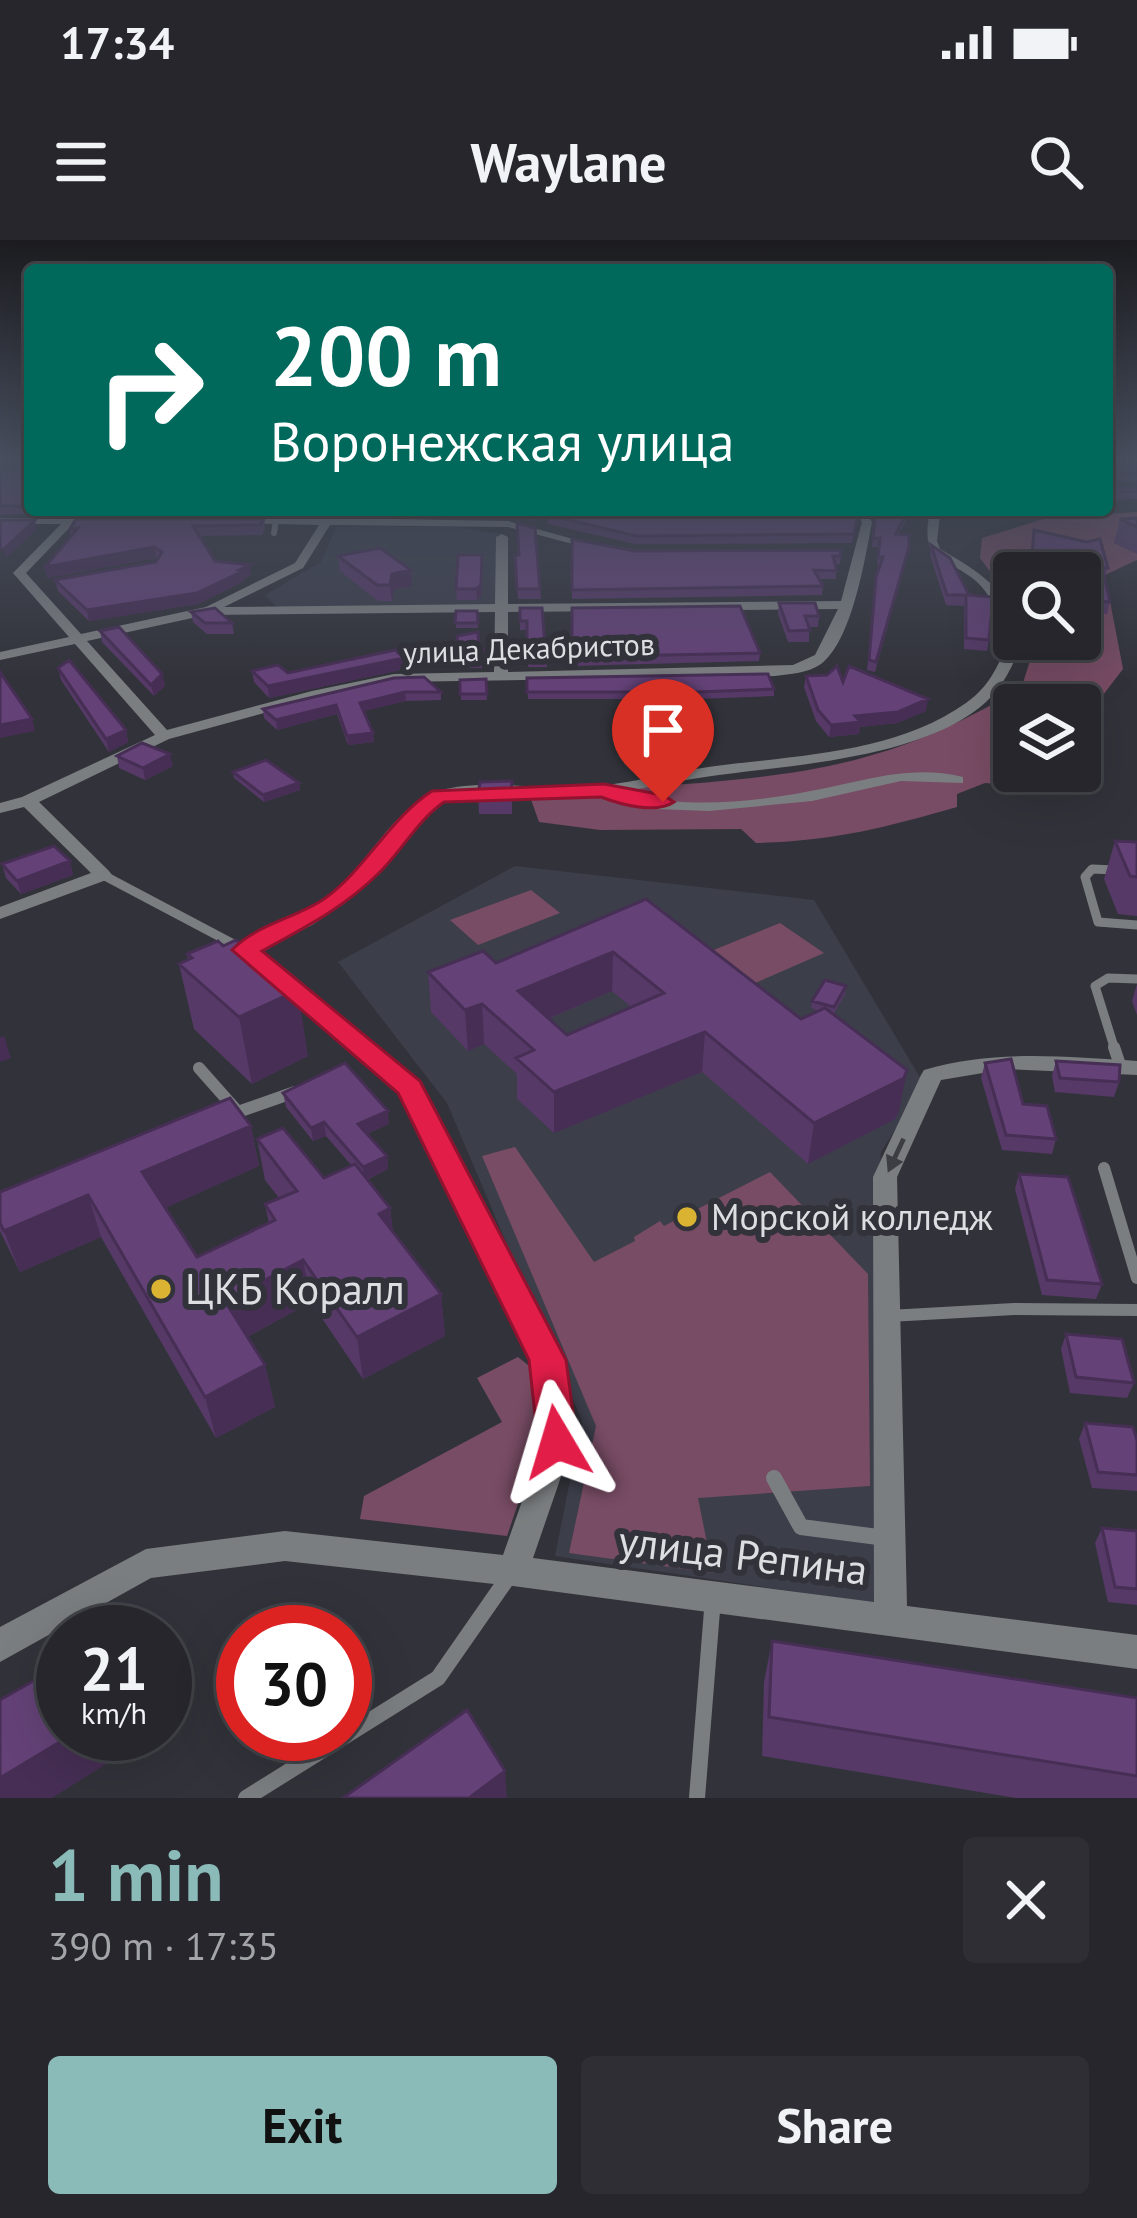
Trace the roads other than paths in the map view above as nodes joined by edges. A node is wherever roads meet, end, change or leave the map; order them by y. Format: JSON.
{"nodes":[{"id":1,"x":57,"y":534,"type":"edge"},
{"id":2,"x":316,"y":534,"type":"edge"},
{"id":3,"x":549,"y":534,"type":"edge"},
{"id":4,"x":865,"y":534,"type":"edge"},
{"id":5,"x":932,"y":534,"type":"edge"},
{"id":6,"x":502,"y":537,"type":"dead end"},
{"id":7,"x":604,"y":549,"type":"edge"},
{"id":8,"x":839,"y":550,"type":"edge"},
{"id":9,"x":862,"y":550,"type":"junction"},
{"id":10,"x":53,"y":584,"type":"edge"},
{"id":11,"x":32,"y":588,"type":"junction"},
{"id":12,"x":993,"y":595,"type":"edge"},
{"id":13,"x":842,"y":605,"type":"junction"},
{"id":14,"x":503,"y":608,"type":"junction"},
{"id":15,"x":206,"y":611,"type":"junction"},
{"id":16,"x":76,"y":640,"type":"junction"},
{"id":17,"x":0,"y":656,"type":"edge"},
{"id":18,"x":1008,"y":660,"type":"edge"},
{"id":19,"x":501,"y":675,"type":"junction"},
{"id":20,"x":164,"y":736,"type":"junction"},
{"id":21,"x":957,"y":780,"type":"dead end"},
{"id":22,"x":604,"y":790,"type":"junction"},
{"id":23,"x":28,"y":801,"type":"junction"},
{"id":24,"x":0,"y":808,"type":"edge"},
{"id":25,"x":1137,"y":872,"type":"edge"},
{"id":26,"x":103,"y":875,"type":"junction"},
{"id":27,"x":0,"y":913,"type":"edge"},
{"id":28,"x":1137,"y":925,"type":"edge"},
{"id":29,"x":245,"y":950,"type":"junction"},
{"id":30,"x":1137,"y":979,"type":"edge"},
{"id":31,"x":199,"y":1068,"type":"dead end"},
{"id":32,"x":1129,"y":1068,"type":"edge"},
{"id":33,"x":302,"y":1090,"type":"edge"},
{"id":34,"x":1104,"y":1168,"type":"dead end"},
{"id":35,"x":1137,"y":1278,"type":"edge"},
{"id":36,"x":1137,"y":1310,"type":"edge"},
{"id":37,"x":886,"y":1316,"type":"junction"},
{"id":38,"x":774,"y":1478,"type":"dead end"},
{"id":39,"x":890,"y":1538,"type":"junction"},
{"id":40,"x":513,"y":1570,"type":"junction"},
{"id":41,"x":713,"y":1596,"type":"junction"},
{"id":42,"x":891,"y":1619,"type":"junction"},
{"id":43,"x":0,"y":1645,"type":"edge"},
{"id":44,"x":1137,"y":1652,"type":"edge"},
{"id":45,"x":246,"y":1798,"type":"edge"},
{"id":46,"x":697,"y":1798,"type":"edge"}],
"edges":[{"from":1,"to":11,"type":"street"},
{"from":2,"to":15,"type":"street"},
{"from":3,"to":7,"type":"street"},
{"from":4,"to":9,"type":"street","name":"улица Декабристов"},
{"from":5,"to":12,"type":"street"},
{"from":6,"to":14,"type":"street"},
{"from":8,"to":9,"type":"street"},
{"from":9,"to":13,"type":"street","name":"улица Декабристов"},
{"from":10,"to":11,"type":"lane"},
{"from":11,"to":16,"type":"street"},
{"from":13,"to":14,"type":"street"},
{"from":13,"to":19,"type":"street","name":"улица Декабристов"},
{"from":14,"to":15,"type":"street"},
{"from":14,"to":19,"type":"street"},
{"from":15,"to":16,"type":"street"},
{"from":16,"to":17,"type":"street"},
{"from":16,"to":20,"type":"street"},
{"from":18,"to":22,"type":"street"},
{"from":19,"to":20,"type":"street","name":"улица Декабристов"},
{"from":20,"to":23,"type":"street","name":"улица Декабристов"},
{"from":21,"to":22,"type":"street"},
{"from":22,"to":29,"type":"street"},
{"from":23,"to":24,"type":"street","name":"улица Декабристов"},
{"from":23,"to":26,"type":"street"},
{"from":25,"to":28,"type":"lane"},
{"from":26,"to":27,"type":"street"},
{"from":26,"to":29,"type":"lane"},
{"from":29,"to":40,"type":"street"},
{"from":30,"to":32,"type":"lane"},
{"from":31,"to":33,"type":"lane"},
{"from":32,"to":37,"type":"street","one_way":true},
{"from":34,"to":35,"type":"lane"},
{"from":36,"to":37,"type":"lane"},
{"from":37,"to":39,"type":"street"},
{"from":38,"to":39,"type":"lane"},
{"from":39,"to":42,"type":"street"},
{"from":40,"to":41,"type":"street","name":"улица Репина"},
{"from":40,"to":43,"type":"street","name":"улица Репина"},
{"from":40,"to":45,"type":"lane"},
{"from":41,"to":42,"type":"street","name":"улица Репина"},
{"from":41,"to":46,"type":"lane"},
{"from":42,"to":44,"type":"street","name":"улица Репина"}]}
